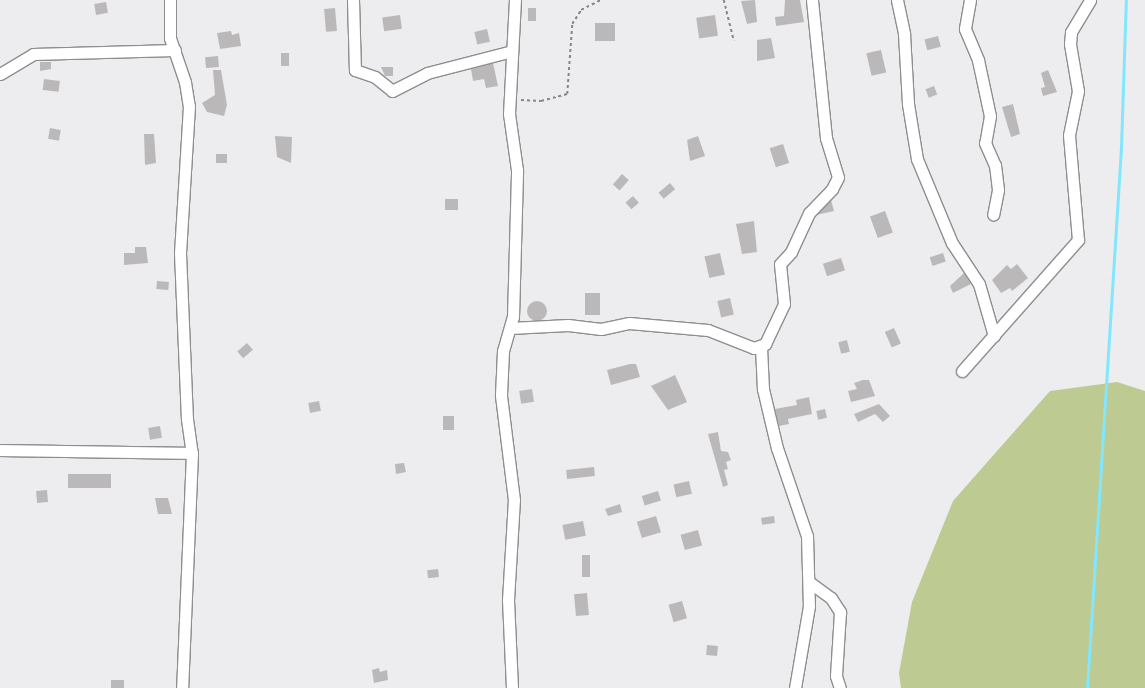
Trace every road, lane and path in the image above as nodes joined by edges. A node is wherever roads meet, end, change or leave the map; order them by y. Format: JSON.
{"nodes":[{"id":1,"x":170,"y":0,"type":"edge"},
{"id":2,"x":353,"y":0,"type":"edge"},
{"id":3,"x":515,"y":0,"type":"edge"},
{"id":4,"x":601,"y":0,"type":"edge"},
{"id":5,"x":724,"y":0,"type":"edge"},
{"id":6,"x":812,"y":0,"type":"edge"},
{"id":7,"x":896,"y":0,"type":"edge"},
{"id":8,"x":970,"y":0,"type":"edge"},
{"id":9,"x":1090,"y":0,"type":"edge"},
{"id":10,"x":734,"y":41,"type":"dead end"},
{"id":11,"x":175,"y":50,"type":"junction"},
{"id":12,"x":512,"y":51,"type":"junction"},
{"id":13,"x":0,"y":74,"type":"edge"},
{"id":14,"x":511,"y":100,"type":"junction"},
{"id":15,"x":993,"y":215,"type":"dead end"},
{"id":16,"x":510,"y":328,"type":"junction"},
{"id":17,"x":994,"y":336,"type":"junction"},
{"id":18,"x":761,"y":347,"type":"junction"},
{"id":19,"x":962,"y":370,"type":"dead end"},
{"id":20,"x":0,"y":450,"type":"edge"},
{"id":21,"x":192,"y":453,"type":"junction"},
{"id":22,"x":809,"y":582,"type":"junction"},
{"id":23,"x":182,"y":688,"type":"edge"},
{"id":24,"x":512,"y":688,"type":"edge"},
{"id":25,"x":795,"y":688,"type":"edge"},
{"id":26,"x":840,"y":688,"type":"edge"}],
"edges":[{"from":1,"to":11,"type":"street"},
{"from":2,"to":12,"type":"street"},
{"from":3,"to":12,"type":"street"},
{"from":4,"to":14,"type":"path"},
{"from":5,"to":10,"type":"path"},
{"from":6,"to":18,"type":"street"},
{"from":7,"to":17,"type":"street"},
{"from":8,"to":15,"type":"street"},
{"from":9,"to":17,"type":"street"},
{"from":11,"to":13,"type":"street"},
{"from":11,"to":21,"type":"street"},
{"from":12,"to":14,"type":"street"},
{"from":14,"to":16,"type":"street"},
{"from":16,"to":18,"type":"street"},
{"from":16,"to":24,"type":"street"},
{"from":17,"to":19,"type":"street"},
{"from":18,"to":22,"type":"street"},
{"from":20,"to":21,"type":"street"},
{"from":21,"to":23,"type":"street"},
{"from":22,"to":25,"type":"street"},
{"from":22,"to":26,"type":"street"}]}
